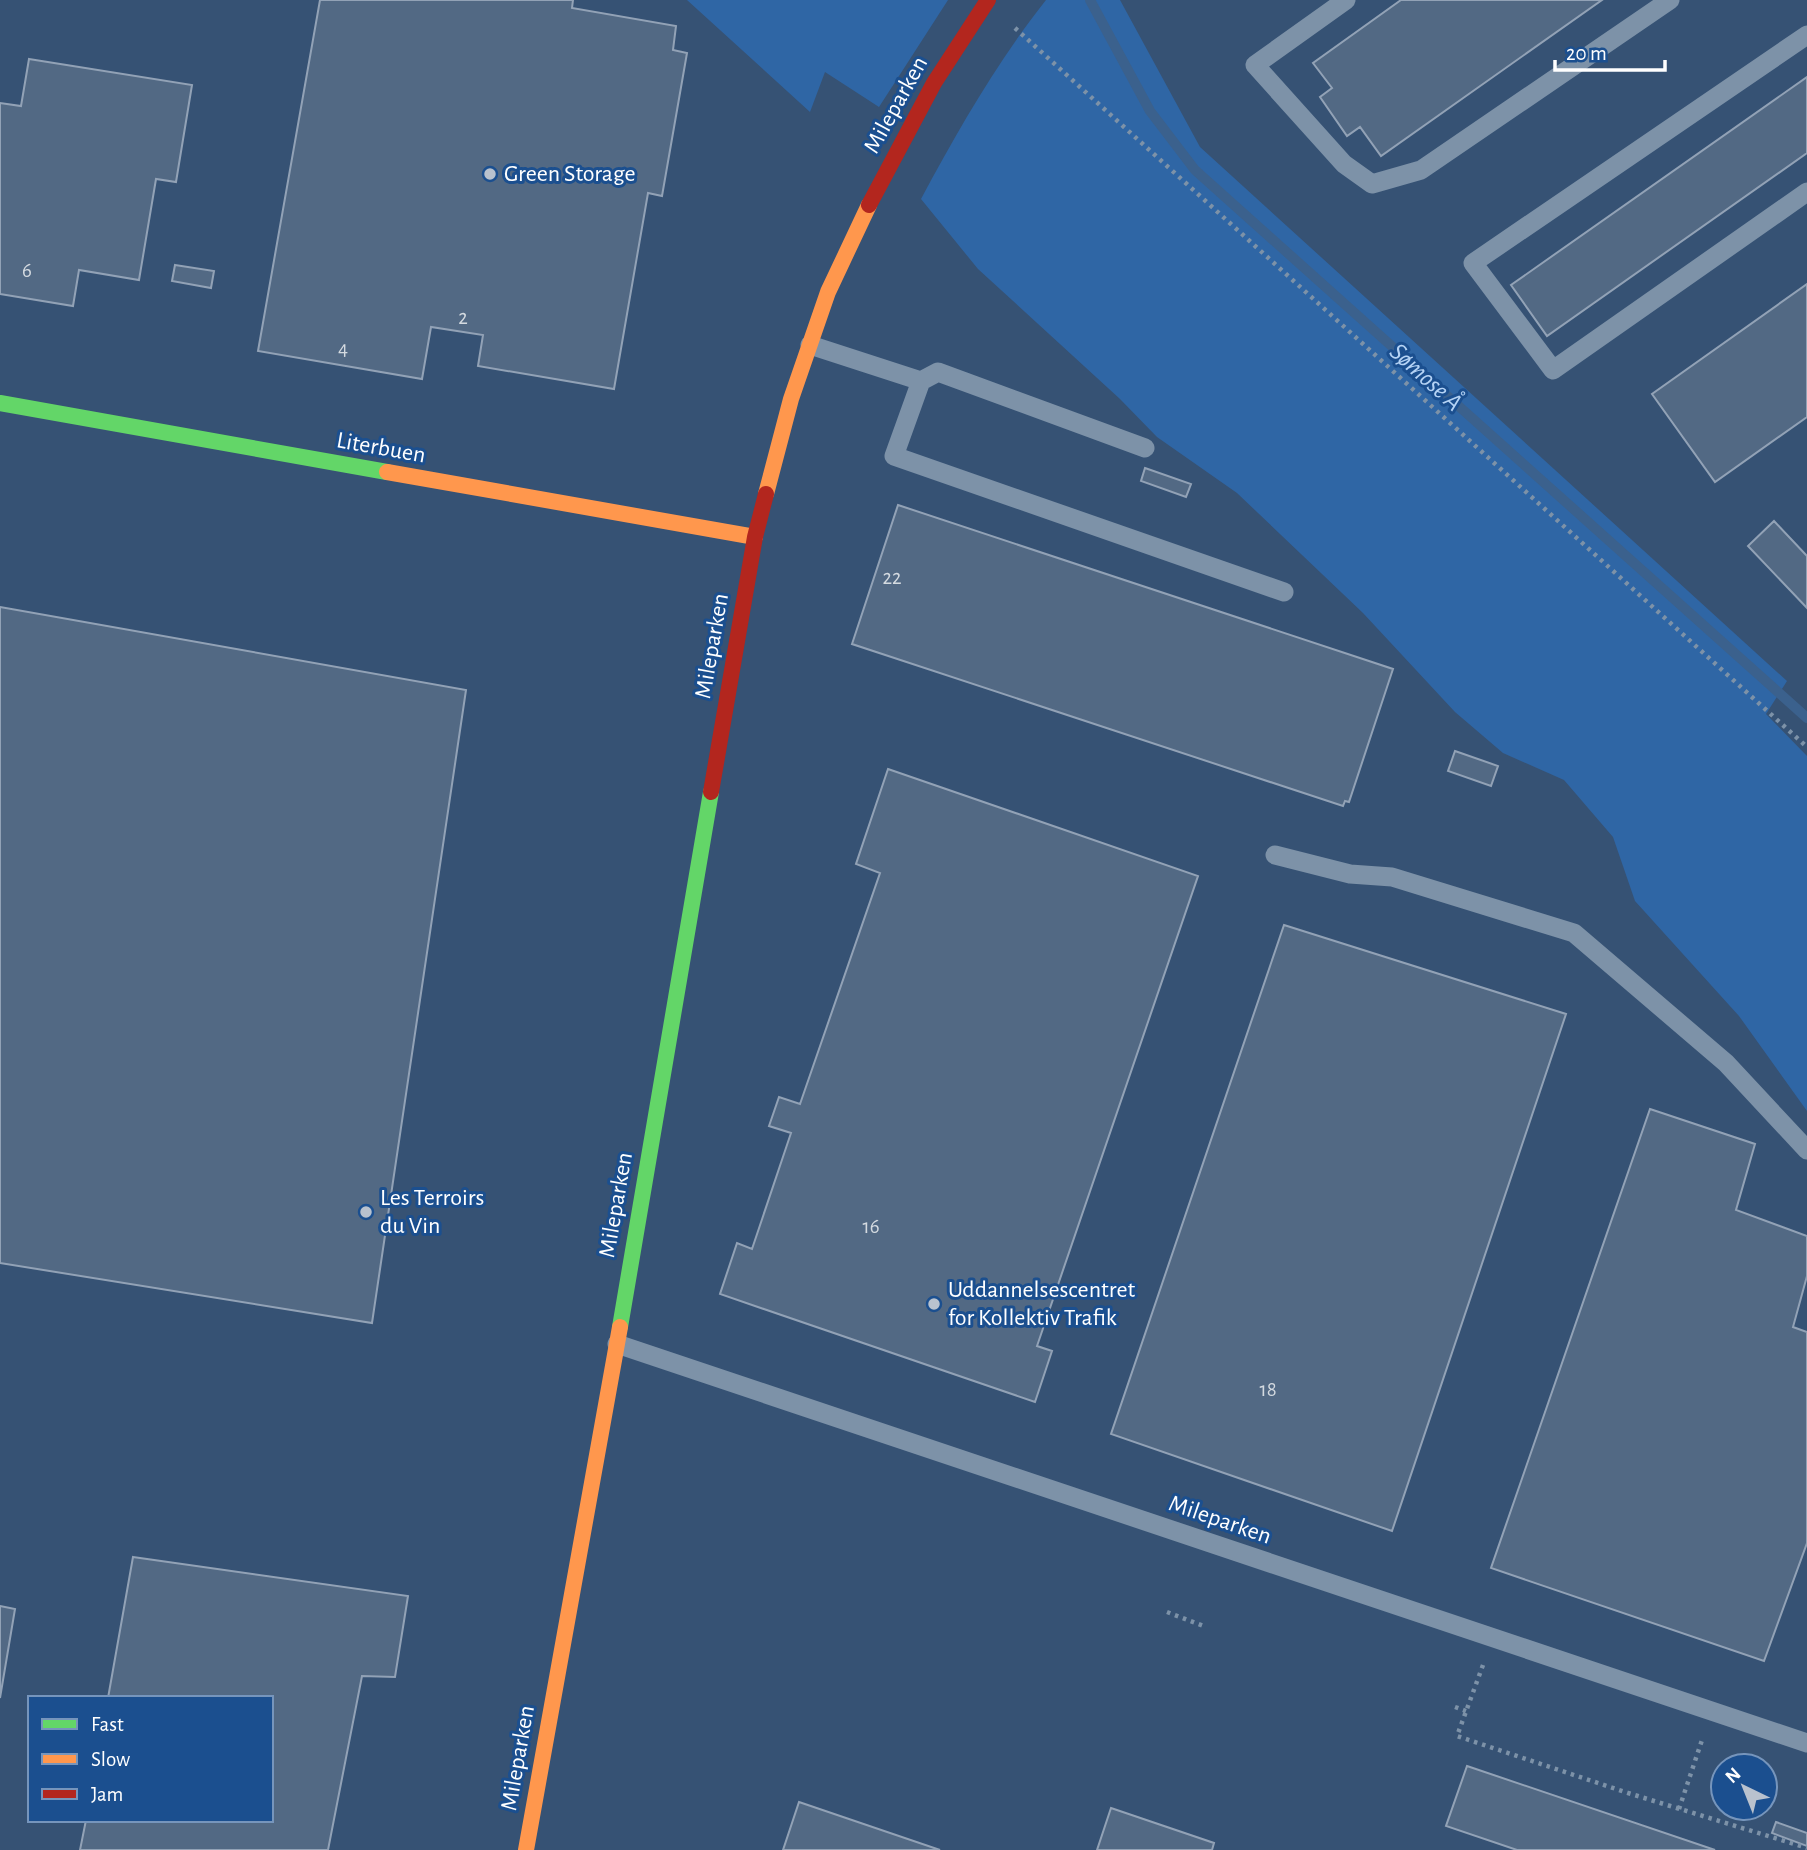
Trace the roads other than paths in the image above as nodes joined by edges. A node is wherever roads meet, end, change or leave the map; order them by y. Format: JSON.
{"nodes":[{"id":1,"x":1346,"y":0,"type":"edge"},
{"id":2,"x":1670,"y":0,"type":"edge"},
{"id":3,"x":988,"y":1,"type":"edge"},
{"id":4,"x":1807,"y":35,"type":"edge"},
{"id":5,"x":1807,"y":192,"type":"edge"},
{"id":6,"x":810,"y":345,"type":"junction"},
{"id":7,"x":920,"y":381,"type":"junction"},
{"id":8,"x":0,"y":402,"type":"edge"},
{"id":9,"x":1145,"y":448,"type":"dead end"},
{"id":10,"x":755,"y":537,"type":"junction"},
{"id":11,"x":1284,"y":592,"type":"dead end"},
{"id":12,"x":1275,"y":855,"type":"dead end"},
{"id":13,"x":1807,"y":1150,"type":"edge"},
{"id":14,"x":617,"y":1344,"type":"junction"},
{"id":15,"x":1807,"y":1743,"type":"edge"},
{"id":16,"x":526,"y":1850,"type":"edge"}],
"edges":[{"from":1,"to":2,"type":"lane"},
{"from":3,"to":6,"type":"street","name":"Mileparken"},
{"from":4,"to":5,"type":"lane"},
{"from":6,"to":7,"type":"lane"},
{"from":6,"to":10,"type":"street","name":"Mileparken"},
{"from":7,"to":9,"type":"lane"},
{"from":7,"to":11,"type":"lane"},
{"from":8,"to":10,"type":"street","name":"Literbuen"},
{"from":10,"to":14,"type":"street","name":"Mileparken"},
{"from":12,"to":13,"type":"lane"},
{"from":14,"to":15,"type":"lane","name":"Mileparken"},
{"from":14,"to":16,"type":"street","name":"Mileparken"}]}
